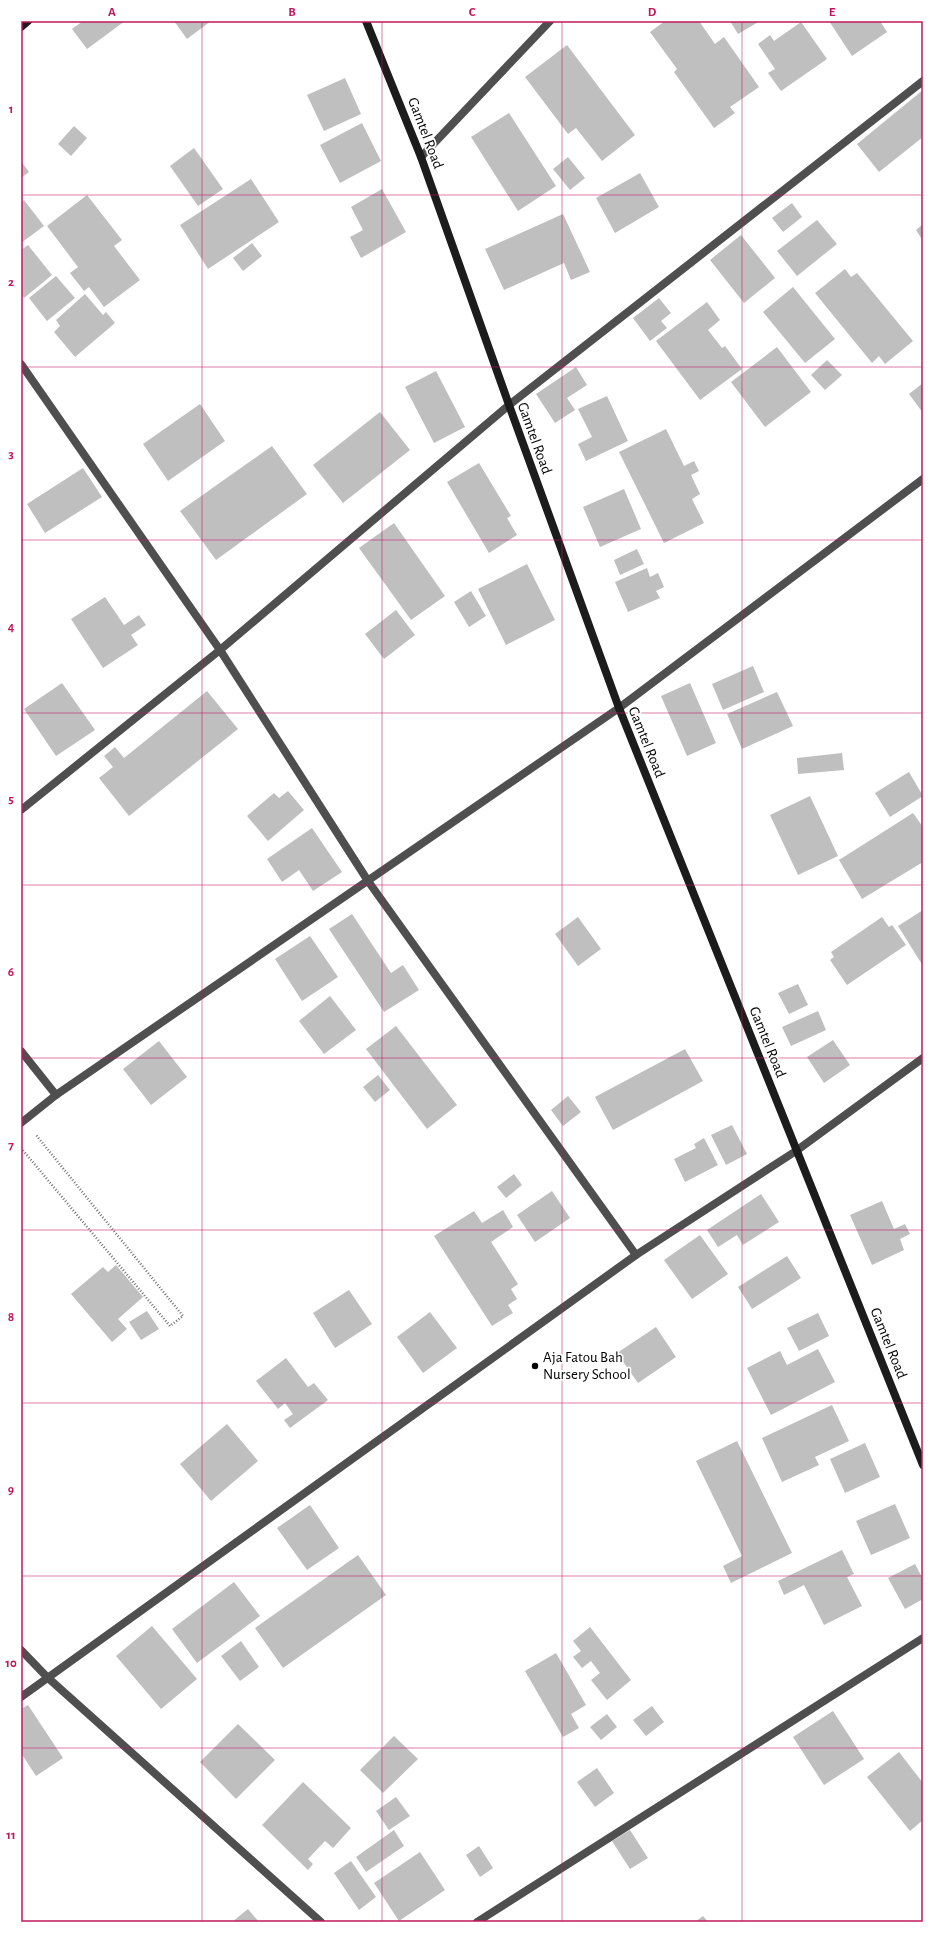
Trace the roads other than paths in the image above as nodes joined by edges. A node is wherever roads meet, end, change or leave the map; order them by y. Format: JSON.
{"nodes":[{"id":1,"x":28,"y":21,"type":"edge"},
{"id":2,"x":366,"y":21,"type":"edge"},
{"id":3,"x":550,"y":21,"type":"edge"},
{"id":4,"x":21,"y":27,"type":"edge"},
{"id":5,"x":923,"y":81,"type":"edge"},
{"id":6,"x":421,"y":157,"type":"junction"},
{"id":7,"x":21,"y":364,"type":"edge"},
{"id":8,"x":508,"y":405,"type":"junction"},
{"id":9,"x":923,"y":479,"type":"edge"},
{"id":10,"x":220,"y":650,"type":"junction"},
{"id":11,"x":619,"y":708,"type":"junction"},
{"id":12,"x":21,"y":810,"type":"edge"},
{"id":13,"x":368,"y":881,"type":"junction"},
{"id":14,"x":21,"y":1051,"type":"edge"},
{"id":15,"x":923,"y":1058,"type":"edge"},
{"id":16,"x":56,"y":1095,"type":"junction"},
{"id":17,"x":22,"y":1122,"type":"edge"},
{"id":18,"x":796,"y":1152,"type":"junction"},
{"id":19,"x":636,"y":1255,"type":"junction"},
{"id":20,"x":923,"y":1465,"type":"edge"},
{"id":21,"x":923,"y":1638,"type":"edge"},
{"id":22,"x":21,"y":1650,"type":"edge"},
{"id":23,"x":48,"y":1677,"type":"junction"},
{"id":24,"x":21,"y":1697,"type":"edge"},
{"id":25,"x":321,"y":1922,"type":"edge"},
{"id":26,"x":478,"y":1922,"type":"edge"}],
"edges":[{"from":1,"to":4,"type":"street"},
{"from":2,"to":6,"type":"street","name":"Gamtel Road"},
{"from":3,"to":6,"type":"street"},
{"from":5,"to":8,"type":"street"},
{"from":6,"to":8,"type":"street","name":"Gamtel Road"},
{"from":7,"to":10,"type":"street"},
{"from":8,"to":10,"type":"street"},
{"from":8,"to":11,"type":"street","name":"Gamtel Road"},
{"from":9,"to":11,"type":"street"},
{"from":10,"to":12,"type":"street"},
{"from":10,"to":13,"type":"street"},
{"from":11,"to":13,"type":"street"},
{"from":11,"to":18,"type":"street","name":"Gamtel Road"},
{"from":13,"to":16,"type":"street"},
{"from":13,"to":19,"type":"street"},
{"from":14,"to":16,"type":"street"},
{"from":15,"to":18,"type":"street"},
{"from":16,"to":17,"type":"street"},
{"from":18,"to":19,"type":"street"},
{"from":18,"to":20,"type":"street","name":"Gamtel Road"},
{"from":19,"to":23,"type":"street"},
{"from":21,"to":26,"type":"street"},
{"from":22,"to":23,"type":"street"},
{"from":23,"to":24,"type":"street"},
{"from":23,"to":25,"type":"street"}]}
